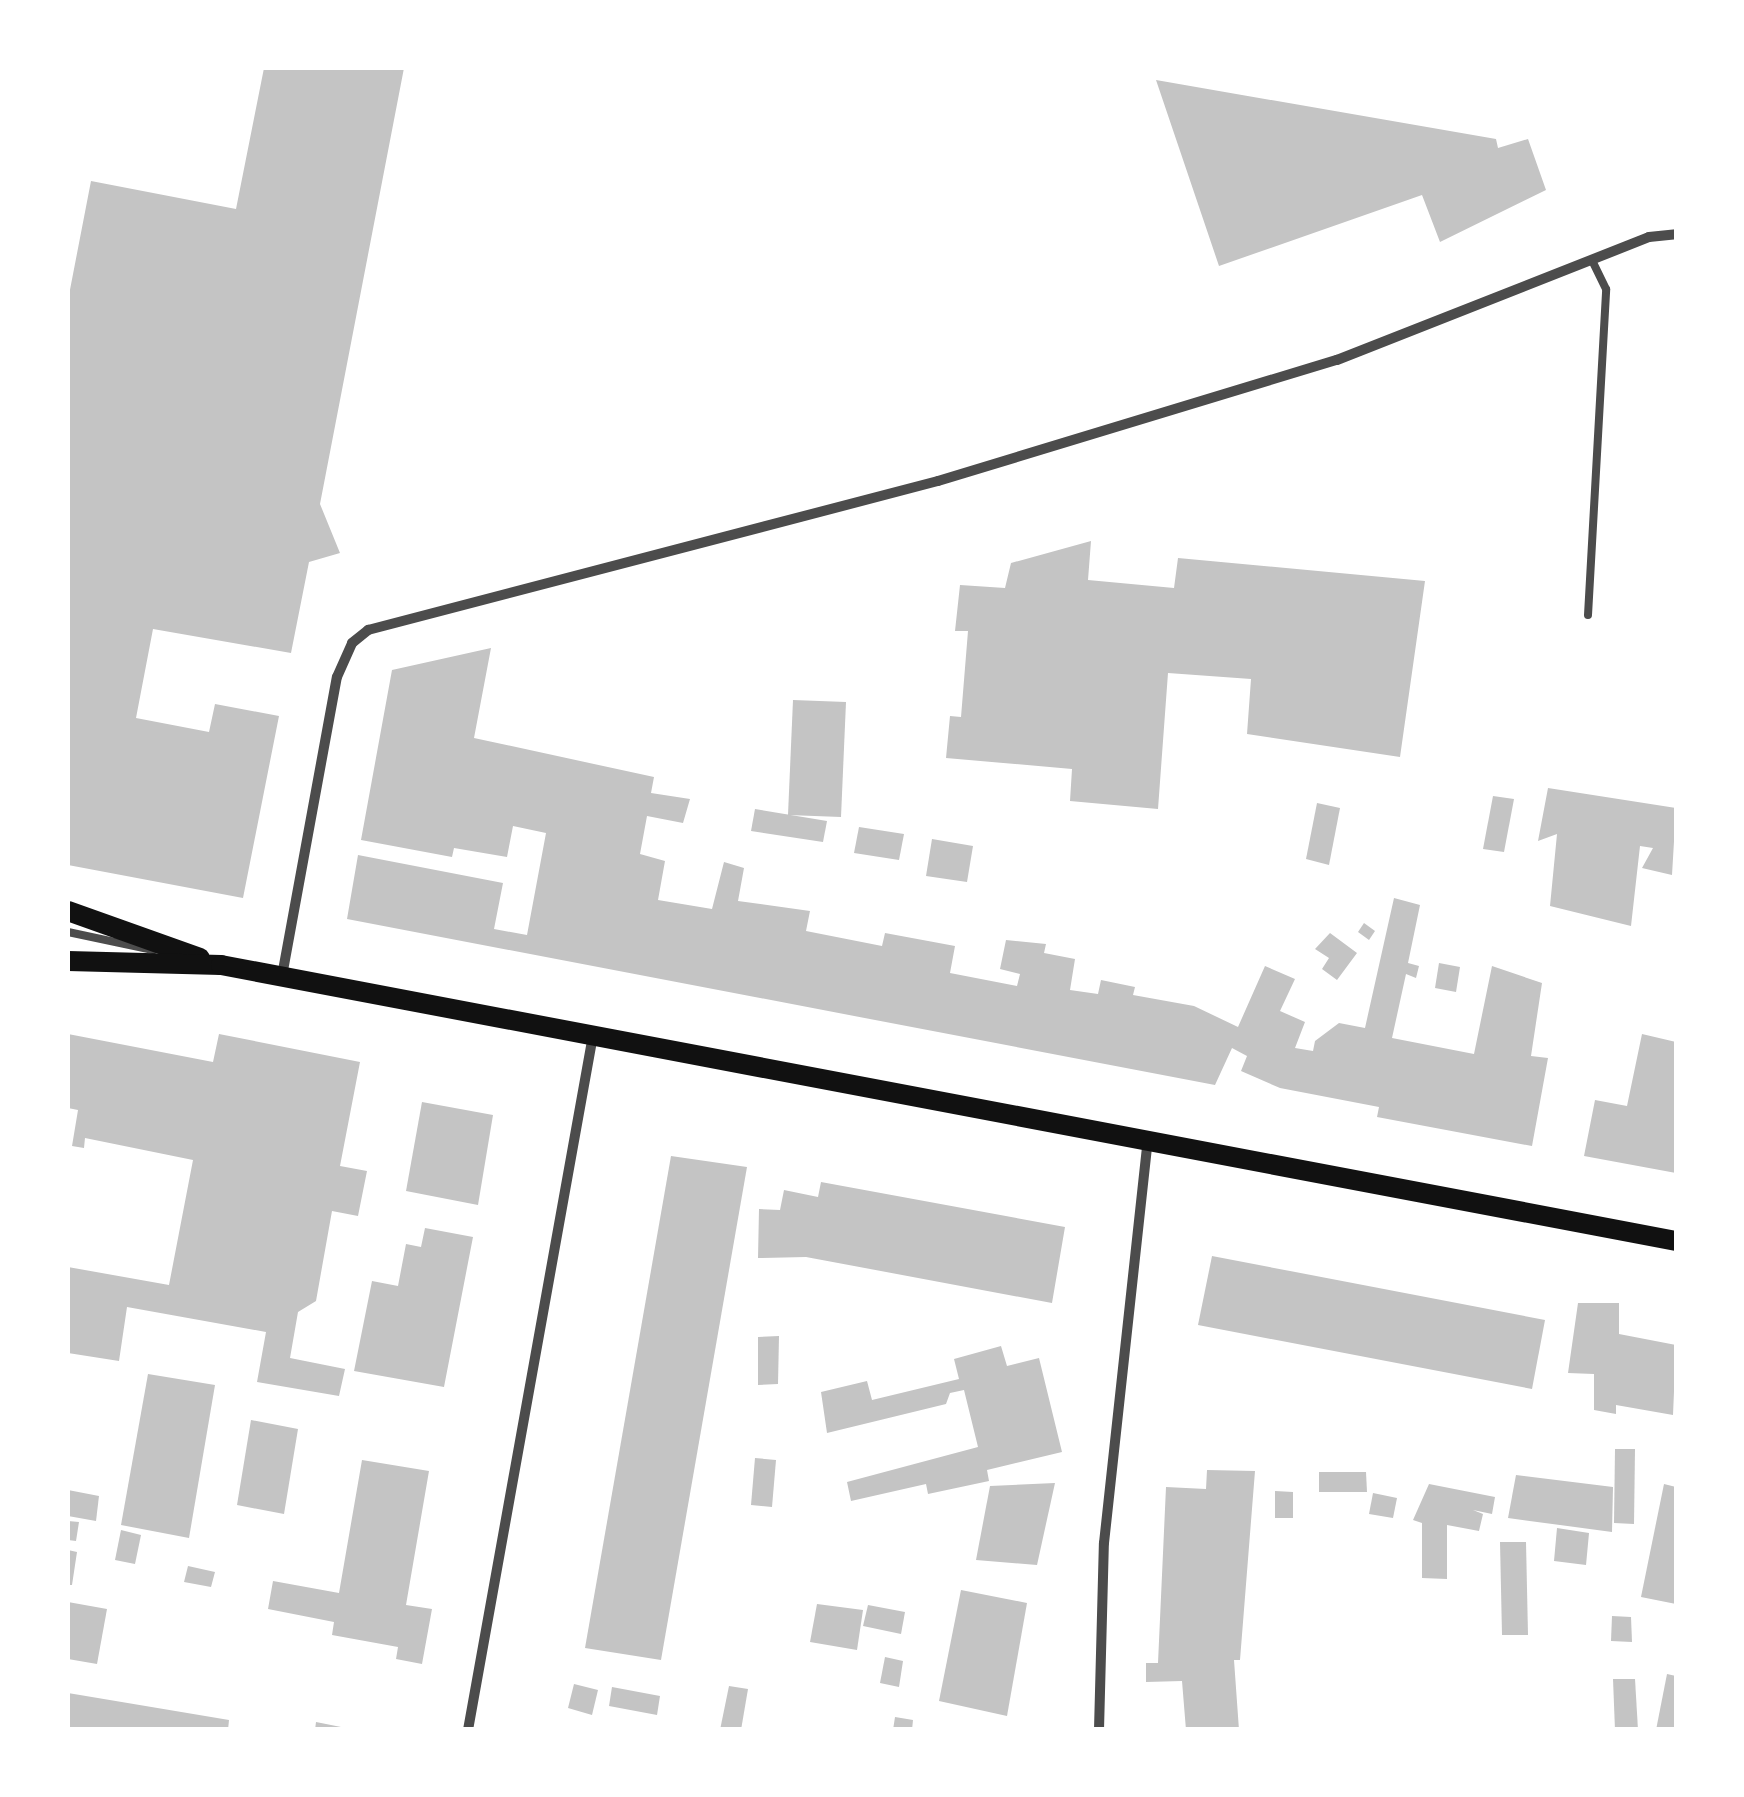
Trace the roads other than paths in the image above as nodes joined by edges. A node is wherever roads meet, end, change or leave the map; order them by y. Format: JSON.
{"nodes":[{"id":1,"x":1676,"y":234,"type":"edge"},
{"id":2,"x":1592,"y":260,"type":"junction"},
{"id":3,"x":1588,"y":615,"type":"dead end"},
{"id":4,"x":68,"y":910,"type":"edge"},
{"id":5,"x":68,"y":932,"type":"edge"},
{"id":6,"x":68,"y":961,"type":"edge"},
{"id":7,"x":220,"y":965,"type":"junction"},
{"id":8,"x":282,"y":976,"type":"junction"},
{"id":9,"x":593,"y":1034,"type":"junction"},
{"id":10,"x":1148,"y":1140,"type":"junction"},
{"id":11,"x":1676,"y":1241,"type":"edge"},
{"id":12,"x":468,"y":1730,"type":"edge"},
{"id":13,"x":1099,"y":1730,"type":"edge"}],
"edges":[{"from":1,"to":2,"type":"street"},
{"from":2,"to":3,"type":"lane"},
{"from":2,"to":8,"type":"street"},
{"from":4,"to":7,"type":"main road"},
{"from":5,"to":7,"type":"lane"},
{"from":6,"to":7,"type":"main road"},
{"from":7,"to":8,"type":"main road"},
{"from":8,"to":9,"type":"main road"},
{"from":9,"to":10,"type":"main road"},
{"from":9,"to":12,"type":"street"},
{"from":10,"to":11,"type":"main road"},
{"from":10,"to":13,"type":"street"}]}
